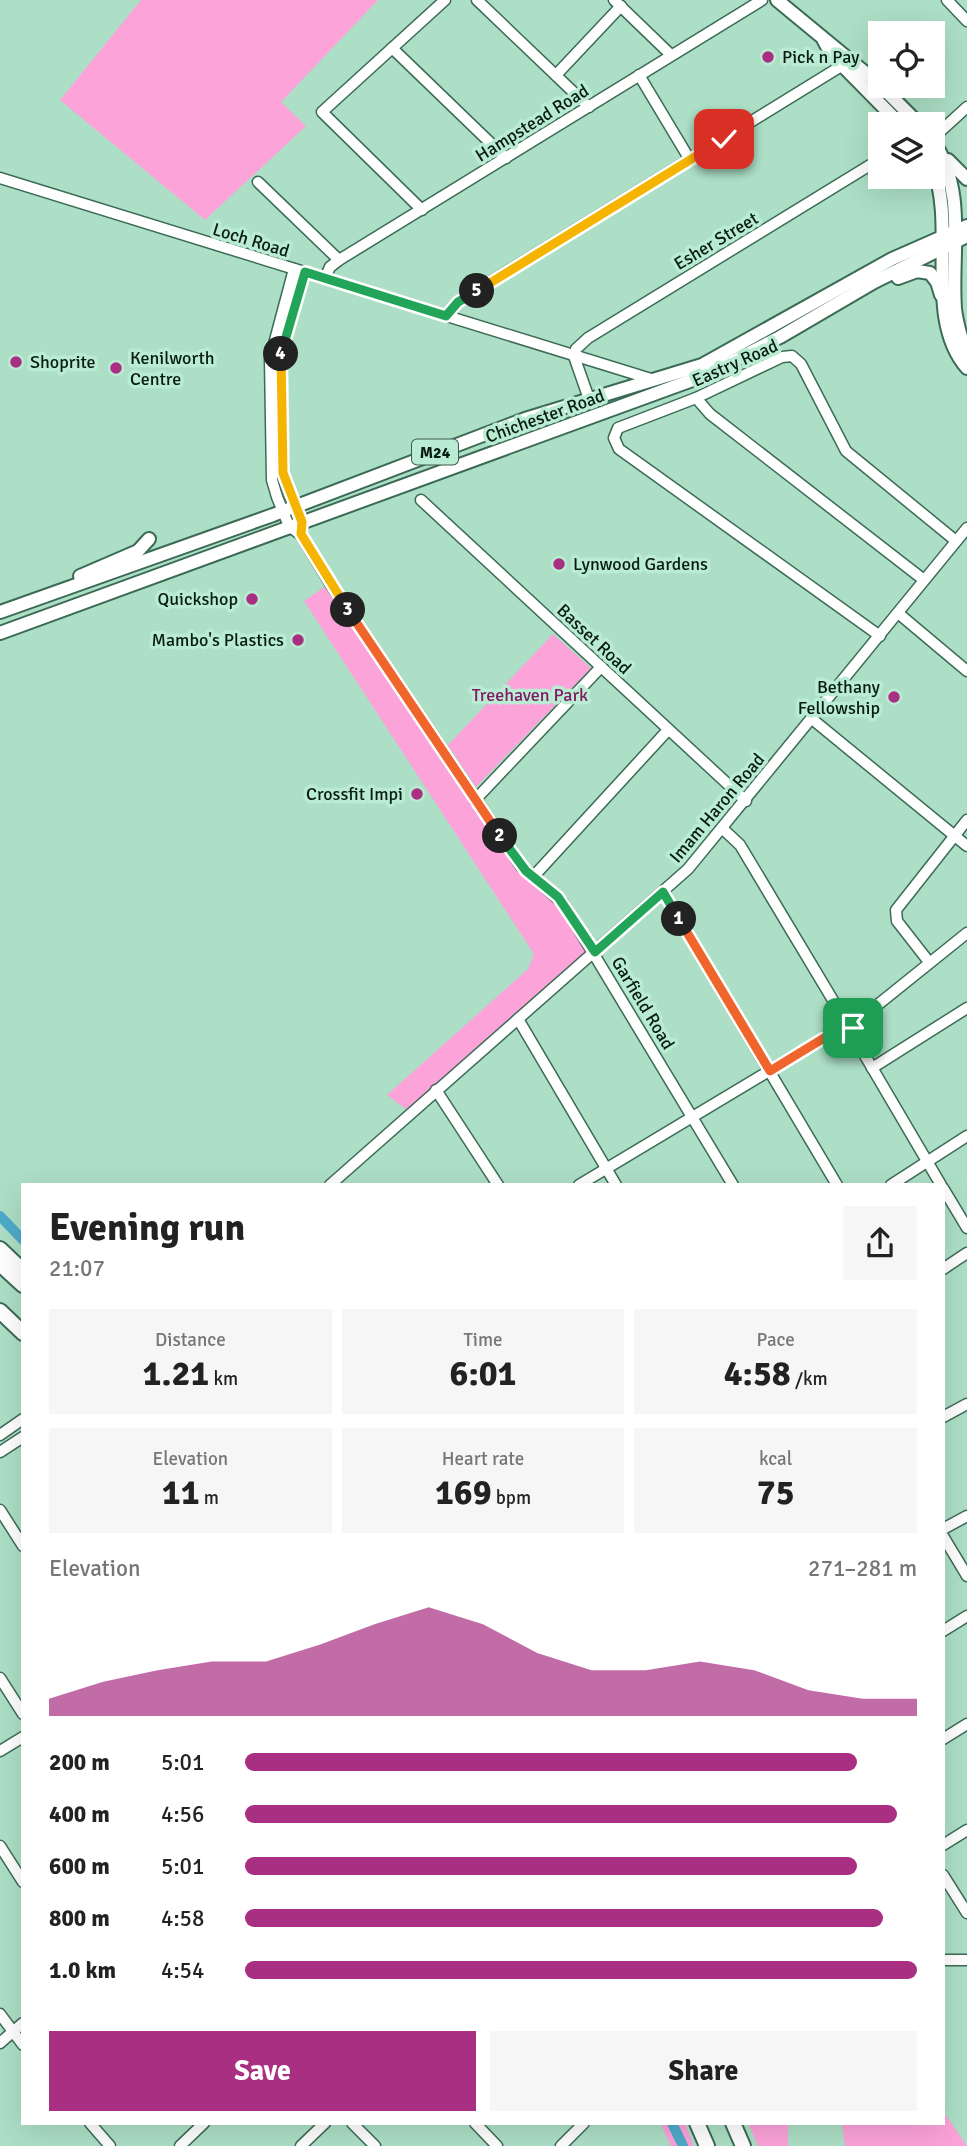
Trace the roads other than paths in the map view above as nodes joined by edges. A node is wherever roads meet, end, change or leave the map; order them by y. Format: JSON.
{"nodes":[{"id":1,"x":445,"y":0,"type":"edge"},
{"id":2,"x":477,"y":0,"type":"edge"},
{"id":3,"x":762,"y":0,"type":"edge"},
{"id":4,"x":777,"y":0,"type":"edge"},
{"id":5,"x":947,"y":0,"type":"edge"},
{"id":6,"x":618,"y":3,"type":"edge"},
{"id":7,"x":967,"y":21,"type":"edge"},
{"id":8,"x":824,"y":41,"type":"junction"},
{"id":9,"x":392,"y":48,"type":"junction"},
{"id":10,"x":671,"y":55,"type":"junction"},
{"id":11,"x":843,"y":65,"type":"junction"},
{"id":12,"x":868,"y":74,"type":"edge"},
{"id":13,"x":556,"y":75,"type":"junction"},
{"id":14,"x":639,"y":75,"type":"junction"},
{"id":15,"x":894,"y":98,"type":"edge"},
{"id":16,"x":589,"y":107,"type":"junction"},
{"id":17,"x":967,"y":107,"type":"edge"},
{"id":18,"x":888,"y":112,"type":"edge"},
{"id":19,"x":907,"y":112,"type":"edge"},
{"id":20,"x":945,"y":128,"type":"edge"},
{"id":21,"x":506,"y":158,"type":"junction"},
{"id":22,"x":945,"y":158,"type":"edge"},
{"id":23,"x":690,"y":160,"type":"junction"},
{"id":24,"x":945,"y":163,"type":"edge"},
{"id":25,"x":868,"y":166,"type":"edge"},
{"id":26,"x":0,"y":178,"type":"edge"},
{"id":27,"x":967,"y":179,"type":"edge"},
{"id":28,"x":258,"y":182,"type":"dead end"},
{"id":29,"x":941,"y":189,"type":"edge"},
{"id":30,"x":422,"y":210,"type":"junction"},
{"id":31,"x":963,"y":236,"type":"edge"},
{"id":32,"x":944,"y":242,"type":"junction"},
{"id":33,"x":339,"y":260,"type":"junction"},
{"id":34,"x":293,"y":269,"type":"junction"},
{"id":35,"x":305,"y":272,"type":"junction"},
{"id":36,"x":325,"y":278,"type":"junction"},
{"id":37,"x":861,"y":292,"type":"junction"},
{"id":38,"x":944,"y":305,"type":"junction"},
{"id":39,"x":446,"y":316,"type":"junction"},
{"id":40,"x":574,"y":356,"type":"junction"},
{"id":41,"x":967,"y":356,"type":"edge"},
{"id":42,"x":967,"y":368,"type":"edge"},
{"id":43,"x":655,"y":380,"type":"junction"},
{"id":44,"x":696,"y":398,"type":"junction"},
{"id":45,"x":589,"y":399,"type":"junction"},
{"id":46,"x":422,"y":500,"type":"dead end"},
{"id":47,"x":289,"y":509,"type":"junction"},
{"id":48,"x":297,"y":527,"type":"junction"},
{"id":49,"x":967,"y":528,"type":"edge"},
{"id":50,"x":149,"y":539,"type":"dead end"},
{"id":51,"x":956,"y":541,"type":"junction"},
{"id":52,"x":925,"y":580,"type":"junction"},
{"id":53,"x":65,"y":589,"type":"junction"},
{"id":54,"x":0,"y":612,"type":"edge"},
{"id":55,"x":898,"y":613,"type":"junction"},
{"id":56,"x":0,"y":633,"type":"edge"},
{"id":57,"x":880,"y":636,"type":"junction"},
{"id":58,"x":601,"y":667,"type":"junction"},
{"id":59,"x":967,"y":671,"type":"edge"},
{"id":60,"x":812,"y":719,"type":"junction"},
{"id":61,"x":668,"y":730,"type":"junction"},
{"id":62,"x":475,"y":800,"type":"junction"},
{"id":63,"x":746,"y":801,"type":"junction"},
{"id":64,"x":967,"y":820,"type":"edge"},
{"id":65,"x":723,"y":829,"type":"junction"},
{"id":66,"x":955,"y":835,"type":"junction"},
{"id":67,"x":967,"y":846,"type":"edge"},
{"id":68,"x":533,"y":877,"type":"junction"},
{"id":69,"x":663,"y":892,"type":"junction"},
{"id":70,"x":967,"y":933,"type":"edge"},
{"id":71,"x":595,"y":952,"type":"junction"},
{"id":72,"x":929,"y":962,"type":"junction"},
{"id":73,"x":967,"y":1007,"type":"edge"},
{"id":74,"x":518,"y":1019,"type":"junction"},
{"id":75,"x":847,"y":1024,"type":"junction"},
{"id":76,"x":872,"y":1068,"type":"junction"},
{"id":77,"x":770,"y":1071,"type":"junction"},
{"id":78,"x":436,"y":1090,"type":"junction"},
{"id":79,"x":693,"y":1117,"type":"junction"},
{"id":80,"x":967,"y":1136,"type":"edge"},
{"id":81,"x":927,"y":1161,"type":"junction"},
{"id":82,"x":606,"y":1168,"type":"junction"},
{"id":83,"x":332,"y":1183,"type":"edge"},
{"id":84,"x":497,"y":1183,"type":"edge"},
{"id":85,"x":582,"y":1183,"type":"edge"},
{"id":86,"x":615,"y":1183,"type":"edge"},
{"id":87,"x":732,"y":1183,"type":"edge"},
{"id":88,"x":836,"y":1183,"type":"edge"},
{"id":89,"x":894,"y":1183,"type":"edge"},
{"id":90,"x":940,"y":1183,"type":"edge"},
{"id":91,"x":945,"y":1191,"type":"edge"},
{"id":92,"x":967,"y":1228,"type":"edge"},
{"id":93,"x":0,"y":1249,"type":"edge"},
{"id":94,"x":967,"y":1253,"type":"edge"},
{"id":95,"x":0,"y":1264,"type":"edge"},
{"id":96,"x":945,"y":1268,"type":"edge"},
{"id":97,"x":21,"y":1269,"type":"edge"},
{"id":98,"x":21,"y":1283,"type":"edge"},
{"id":99,"x":0,"y":1311,"type":"edge"},
{"id":100,"x":0,"y":1324,"type":"edge"},
{"id":101,"x":21,"y":1331,"type":"edge"},
{"id":102,"x":21,"y":1342,"type":"edge"},
{"id":103,"x":967,"y":1404,"type":"edge"},
{"id":104,"x":945,"y":1416,"type":"edge"},
{"id":105,"x":21,"y":1420,"type":"edge"},
{"id":106,"x":0,"y":1435,"type":"edge"},
{"id":107,"x":21,"y":1438,"type":"edge"},
{"id":108,"x":0,"y":1452,"type":"edge"},
{"id":109,"x":0,"y":1510,"type":"edge"},
{"id":110,"x":967,"y":1516,"type":"edge"},
{"id":111,"x":4,"y":1524,"type":"edge"},
{"id":112,"x":945,"y":1528,"type":"edge"},
{"id":113,"x":945,"y":1539,"type":"edge"},
{"id":114,"x":21,"y":1544,"type":"edge"},
{"id":115,"x":967,"y":1576,"type":"edge"},
{"id":116,"x":967,"y":1616,"type":"edge"},
{"id":117,"x":945,"y":1630,"type":"edge"},
{"id":118,"x":0,"y":1678,"type":"edge"},
{"id":119,"x":21,"y":1711,"type":"edge"},
{"id":120,"x":967,"y":1724,"type":"edge"},
{"id":121,"x":21,"y":1738,"type":"edge"},
{"id":122,"x":945,"y":1738,"type":"edge"},
{"id":123,"x":0,"y":1751,"type":"edge"},
{"id":124,"x":967,"y":1830,"type":"edge"},
{"id":125,"x":945,"y":1844,"type":"edge"},
{"id":126,"x":0,"y":1846,"type":"edge"},
{"id":127,"x":945,"y":1878,"type":"edge"},
{"id":128,"x":21,"y":1879,"type":"edge"},
{"id":129,"x":967,"y":1913,"type":"edge"},
{"id":130,"x":945,"y":1959,"type":"edge"},
{"id":131,"x":967,"y":1959,"type":"edge"},
{"id":132,"x":0,"y":2014,"type":"edge"},
{"id":133,"x":21,"y":2025,"type":"edge"},
{"id":134,"x":12,"y":2032,"type":"junction"},
{"id":135,"x":0,"y":2043,"type":"edge"},
{"id":136,"x":21,"y":2043,"type":"edge"},
{"id":137,"x":92,"y":2125,"type":"edge"},
{"id":138,"x":202,"y":2125,"type":"edge"},
{"id":139,"x":323,"y":2125,"type":"edge"},
{"id":140,"x":354,"y":2125,"type":"edge"},
{"id":141,"x":477,"y":2125,"type":"edge"},
{"id":142,"x":582,"y":2125,"type":"edge"},
{"id":143,"x":698,"y":2125,"type":"edge"},
{"id":144,"x":734,"y":2125,"type":"edge"},
{"id":145,"x":110,"y":2146,"type":"edge"},
{"id":146,"x":180,"y":2146,"type":"edge"},
{"id":147,"x":301,"y":2146,"type":"edge"},
{"id":148,"x":375,"y":2146,"type":"edge"},
{"id":149,"x":497,"y":2146,"type":"edge"},
{"id":150,"x":561,"y":2146,"type":"edge"},
{"id":151,"x":707,"y":2146,"type":"edge"},
{"id":152,"x":743,"y":2146,"type":"edge"}],
"edges":[{"from":1,"to":9,"type":"street"},
{"from":2,"to":13,"type":"street"},
{"from":3,"to":10,"type":"street","name":"Hampstead Road"},
{"from":4,"to":8,"type":"main road"},
{"from":5,"to":7,"type":"street"},
{"from":6,"to":10,"type":"street"},
{"from":6,"to":13,"type":"street"},
{"from":8,"to":11,"type":"main road"},
{"from":8,"to":12,"type":"main road"},
{"from":9,"to":21,"type":"street"},
{"from":9,"to":30,"type":"street"},
{"from":10,"to":14,"type":"street","name":"Hampstead Road"},
{"from":11,"to":18,"type":"main road"},
{"from":11,"to":23,"type":"street"},
{"from":13,"to":16,"type":"street"},
{"from":14,"to":16,"type":"street","name":"Hampstead Road"},
{"from":14,"to":23,"type":"street"},
{"from":15,"to":19,"type":"main road"},
{"from":16,"to":21,"type":"street","name":"Hampstead Road"},
{"from":17,"to":20,"type":"street"},
{"from":21,"to":30,"type":"street","name":"Hampstead Road"},
{"from":22,"to":27,"type":"main road"},
{"from":23,"to":39,"type":"street"},
{"from":24,"to":31,"type":"main road"},
{"from":25,"to":40,"type":"street","name":"Esher Street"},
{"from":26,"to":34,"type":"street","name":"Loch Road"},
{"from":28,"to":33,"type":"street"},
{"from":29,"to":32,"type":"main road"},
{"from":30,"to":33,"type":"street","name":"Hampstead Road"},
{"from":31,"to":32,"type":"main road","name":"Chichester Road","number":"M24"},
{"from":31,"to":41,"type":"main road"},
{"from":32,"to":37,"type":"main road","name":"Chichester Road","number":"M24"},
{"from":32,"to":38,"type":"main road"},
{"from":32,"to":43,"type":"main road","name":"Chichester Road","number":"M24"},
{"from":33,"to":36,"type":"street","name":"Hampstead Road"},
{"from":34,"to":35,"type":"street","name":"Loch Road"},
{"from":34,"to":47,"type":"street","name":"Garfield Road"},
{"from":35,"to":36,"type":"street","name":"Loch Road"},
{"from":35,"to":47,"type":"street","name":"Garfield Road"},
{"from":36,"to":39,"type":"street","name":"Loch Road"},
{"from":37,"to":38,"type":"main road"},
{"from":37,"to":48,"type":"main road","name":"Chichester Road","number":"M24"},
{"from":38,"to":42,"type":"main road"},
{"from":39,"to":40,"type":"street","name":"Loch Road"},
{"from":40,"to":43,"type":"street","name":"Loch Road"},
{"from":40,"to":45,"type":"street"},
{"from":43,"to":45,"type":"main road","name":"Chichester Road","number":"M24"},
{"from":44,"to":51,"type":"street","name":"Eastry Road"},
{"from":44,"to":52,"type":"street"},
{"from":44,"to":57,"type":"street","name":"Eastry Road"},
{"from":45,"to":47,"type":"main road","name":"Chichester Road","number":"M24"},
{"from":46,"to":58,"type":"street","name":"Basset Road"},
{"from":47,"to":48,"type":"street","name":"Garfield Road"},
{"from":47,"to":53,"type":"main road","name":"Chichester Road","number":"M24"},
{"from":48,"to":56,"type":"main road","name":"Chichester Road","number":"M24"},
{"from":48,"to":62,"type":"street","name":"Garfield Road"},
{"from":49,"to":51,"type":"street","name":"Imam Haron Road"},
{"from":50,"to":53,"type":"main road"},
{"from":51,"to":52,"type":"street","name":"Imam Haron Road"},
{"from":52,"to":55,"type":"street","name":"Imam Haron Road"},
{"from":53,"to":54,"type":"main road","name":"Chichester Road","number":"M24"},
{"from":55,"to":57,"type":"street","name":"Imam Haron Road"},
{"from":55,"to":59,"type":"street"},
{"from":57,"to":60,"type":"street","name":"Imam Haron Road"},
{"from":58,"to":61,"type":"street","name":"Basset Road"},
{"from":58,"to":62,"type":"street"},
{"from":60,"to":63,"type":"street","name":"Imam Haron Road"},
{"from":60,"to":66,"type":"street"},
{"from":61,"to":63,"type":"street","name":"Basset Road"},
{"from":61,"to":68,"type":"street"},
{"from":62,"to":68,"type":"street","name":"Garfield Road"},
{"from":63,"to":65,"type":"street","name":"Imam Haron Road"},
{"from":64,"to":66,"type":"street"},
{"from":65,"to":69,"type":"street","name":"Imam Haron Road"},
{"from":65,"to":75,"type":"street"},
{"from":66,"to":67,"type":"street"},
{"from":66,"to":72,"type":"street"},
{"from":68,"to":71,"type":"street","name":"Garfield Road"},
{"from":69,"to":71,"type":"street","name":"Imam Haron Road"},
{"from":69,"to":77,"type":"street"},
{"from":70,"to":72,"type":"street"},
{"from":71,"to":74,"type":"street","name":"Imam Haron Road"},
{"from":71,"to":79,"type":"street","name":"Garfield Road"},
{"from":72,"to":75,"type":"street"},
{"from":73,"to":76,"type":"street"},
{"from":74,"to":78,"type":"street","name":"Imam Haron Road"},
{"from":74,"to":82,"type":"street"},
{"from":75,"to":76,"type":"street"},
{"from":75,"to":77,"type":"street"},
{"from":76,"to":81,"type":"street"},
{"from":77,"to":79,"type":"street"},
{"from":77,"to":88,"type":"street"},
{"from":78,"to":83,"type":"street","name":"Imam Haron Road"},
{"from":78,"to":84,"type":"street"},
{"from":79,"to":82,"type":"street"},
{"from":79,"to":87,"type":"street","name":"Garfield Road"},
{"from":80,"to":81,"type":"street"},
{"from":81,"to":89,"type":"street"},
{"from":81,"to":90,"type":"street"},
{"from":82,"to":85,"type":"street"},
{"from":82,"to":86,"type":"street"},
{"from":91,"to":92,"type":"street"},
{"from":93,"to":97,"type":"highway"},
{"from":94,"to":96,"type":"street"},
{"from":95,"to":98,"type":"highway"},
{"from":99,"to":101,"type":"highway"},
{"from":100,"to":102,"type":"highway"},
{"from":103,"to":104,"type":"street"},
{"from":105,"to":106,"type":"street"},
{"from":107,"to":108,"type":"street"},
{"from":109,"to":111,"type":"street"},
{"from":110,"to":112,"type":"street"},
{"from":111,"to":114,"type":"street"},
{"from":113,"to":115,"type":"street"},
{"from":116,"to":117,"type":"street"},
{"from":118,"to":119,"type":"street"},
{"from":120,"to":122,"type":"street"},
{"from":121,"to":123,"type":"street"},
{"from":124,"to":125,"type":"street"},
{"from":126,"to":128,"type":"street"},
{"from":127,"to":129,"type":"street"},
{"from":130,"to":131,"type":"street"},
{"from":132,"to":134,"type":"street"},
{"from":133,"to":134,"type":"street"},
{"from":134,"to":135,"type":"street"},
{"from":134,"to":136,"type":"street"},
{"from":137,"to":145,"type":"street"},
{"from":138,"to":146,"type":"street"},
{"from":139,"to":147,"type":"street"},
{"from":140,"to":148,"type":"street"},
{"from":141,"to":149,"type":"street"},
{"from":142,"to":150,"type":"street"},
{"from":143,"to":151,"type":"highway"},
{"from":144,"to":152,"type":"highway"}]}
